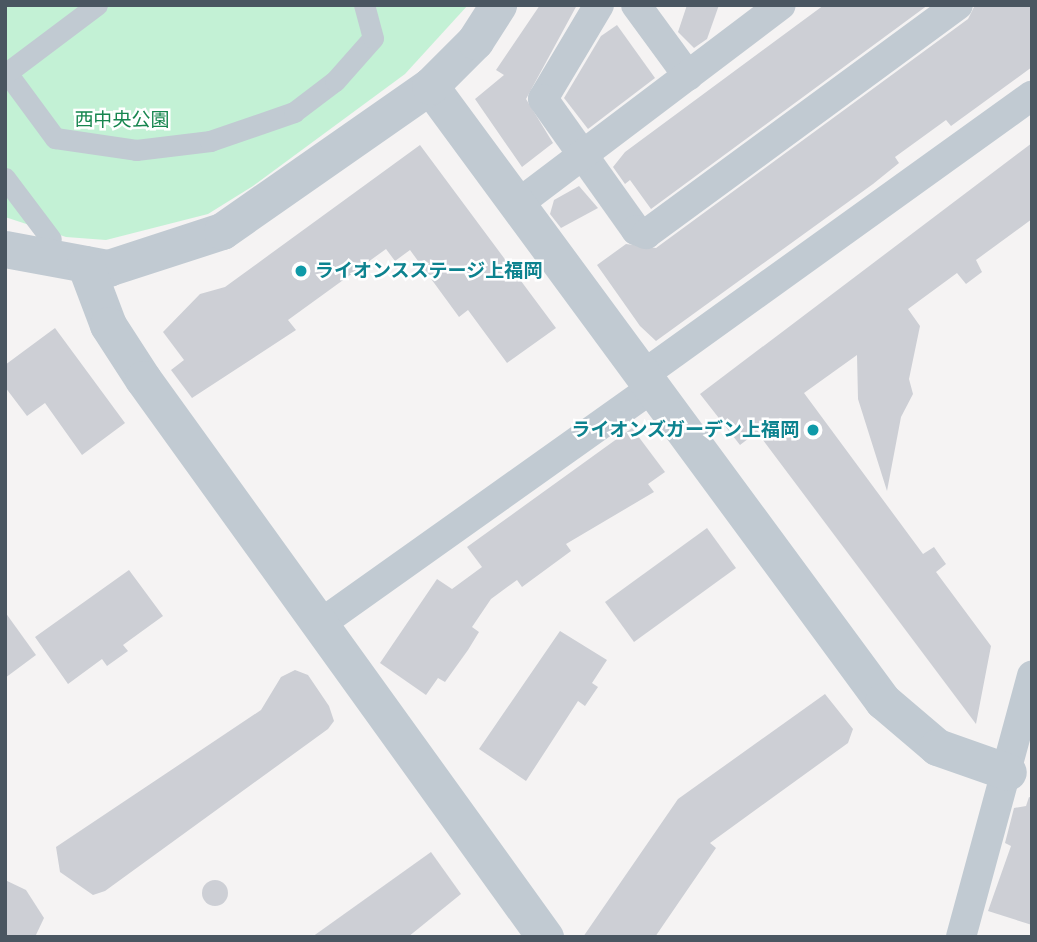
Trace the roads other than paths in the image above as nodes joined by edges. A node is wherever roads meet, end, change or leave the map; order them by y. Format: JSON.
{"nodes":[{"id":1,"x":97,"y":5,"type":"edge"},
{"id":2,"x":364,"y":5,"type":"edge"},
{"id":3,"x":498,"y":5,"type":"edge"},
{"id":4,"x":599,"y":5,"type":"edge"},
{"id":5,"x":636,"y":5,"type":"edge"},
{"id":6,"x":743,"y":5,"type":"edge"},
{"id":7,"x":781,"y":5,"type":"edge"},
{"id":8,"x":958,"y":5,"type":"edge"},
{"id":9,"x":730,"y":43,"type":"junction"},
{"id":10,"x":6,"y":74,"type":"edge"},
{"id":11,"x":688,"y":76,"type":"junction"},
{"id":12,"x":430,"y":86,"type":"junction"},
{"id":13,"x":1032,"y":95,"type":"edge"},
{"id":14,"x":582,"y":155,"type":"junction"},
{"id":15,"x":5,"y":177,"type":"edge"},
{"id":16,"x":519,"y":203,"type":"junction"},
{"id":17,"x":51,"y":239,"type":"dead end"},
{"id":18,"x":5,"y":249,"type":"edge"},
{"id":19,"x":85,"y":264,"type":"junction"},
{"id":20,"x":648,"y":381,"type":"junction"},
{"id":21,"x":320,"y":624,"type":"junction"},
{"id":22,"x":1032,"y":675,"type":"edge"},
{"id":23,"x":1020,"y":776,"type":"edge"},
{"id":24,"x":545,"y":937,"type":"edge"},
{"id":25,"x":961,"y":937,"type":"edge"}],
"edges":[{"from":1,"to":10,"type":"street"},
{"from":2,"to":10,"type":"street"},
{"from":3,"to":12,"type":"street"},
{"from":4,"to":14,"type":"street"},
{"from":5,"to":11,"type":"street"},
{"from":6,"to":9,"type":"street"},
{"from":7,"to":9,"type":"street"},
{"from":8,"to":14,"type":"street"},
{"from":9,"to":11,"type":"street"},
{"from":11,"to":14,"type":"street"},
{"from":12,"to":16,"type":"street"},
{"from":12,"to":19,"type":"street"},
{"from":13,"to":20,"type":"street"},
{"from":14,"to":16,"type":"street"},
{"from":15,"to":17,"type":"street"},
{"from":16,"to":20,"type":"street"},
{"from":18,"to":19,"type":"street"},
{"from":19,"to":21,"type":"street"},
{"from":20,"to":21,"type":"street"},
{"from":20,"to":23,"type":"street"},
{"from":21,"to":24,"type":"street"},
{"from":22,"to":23,"type":"street"},
{"from":23,"to":25,"type":"street"}]}
